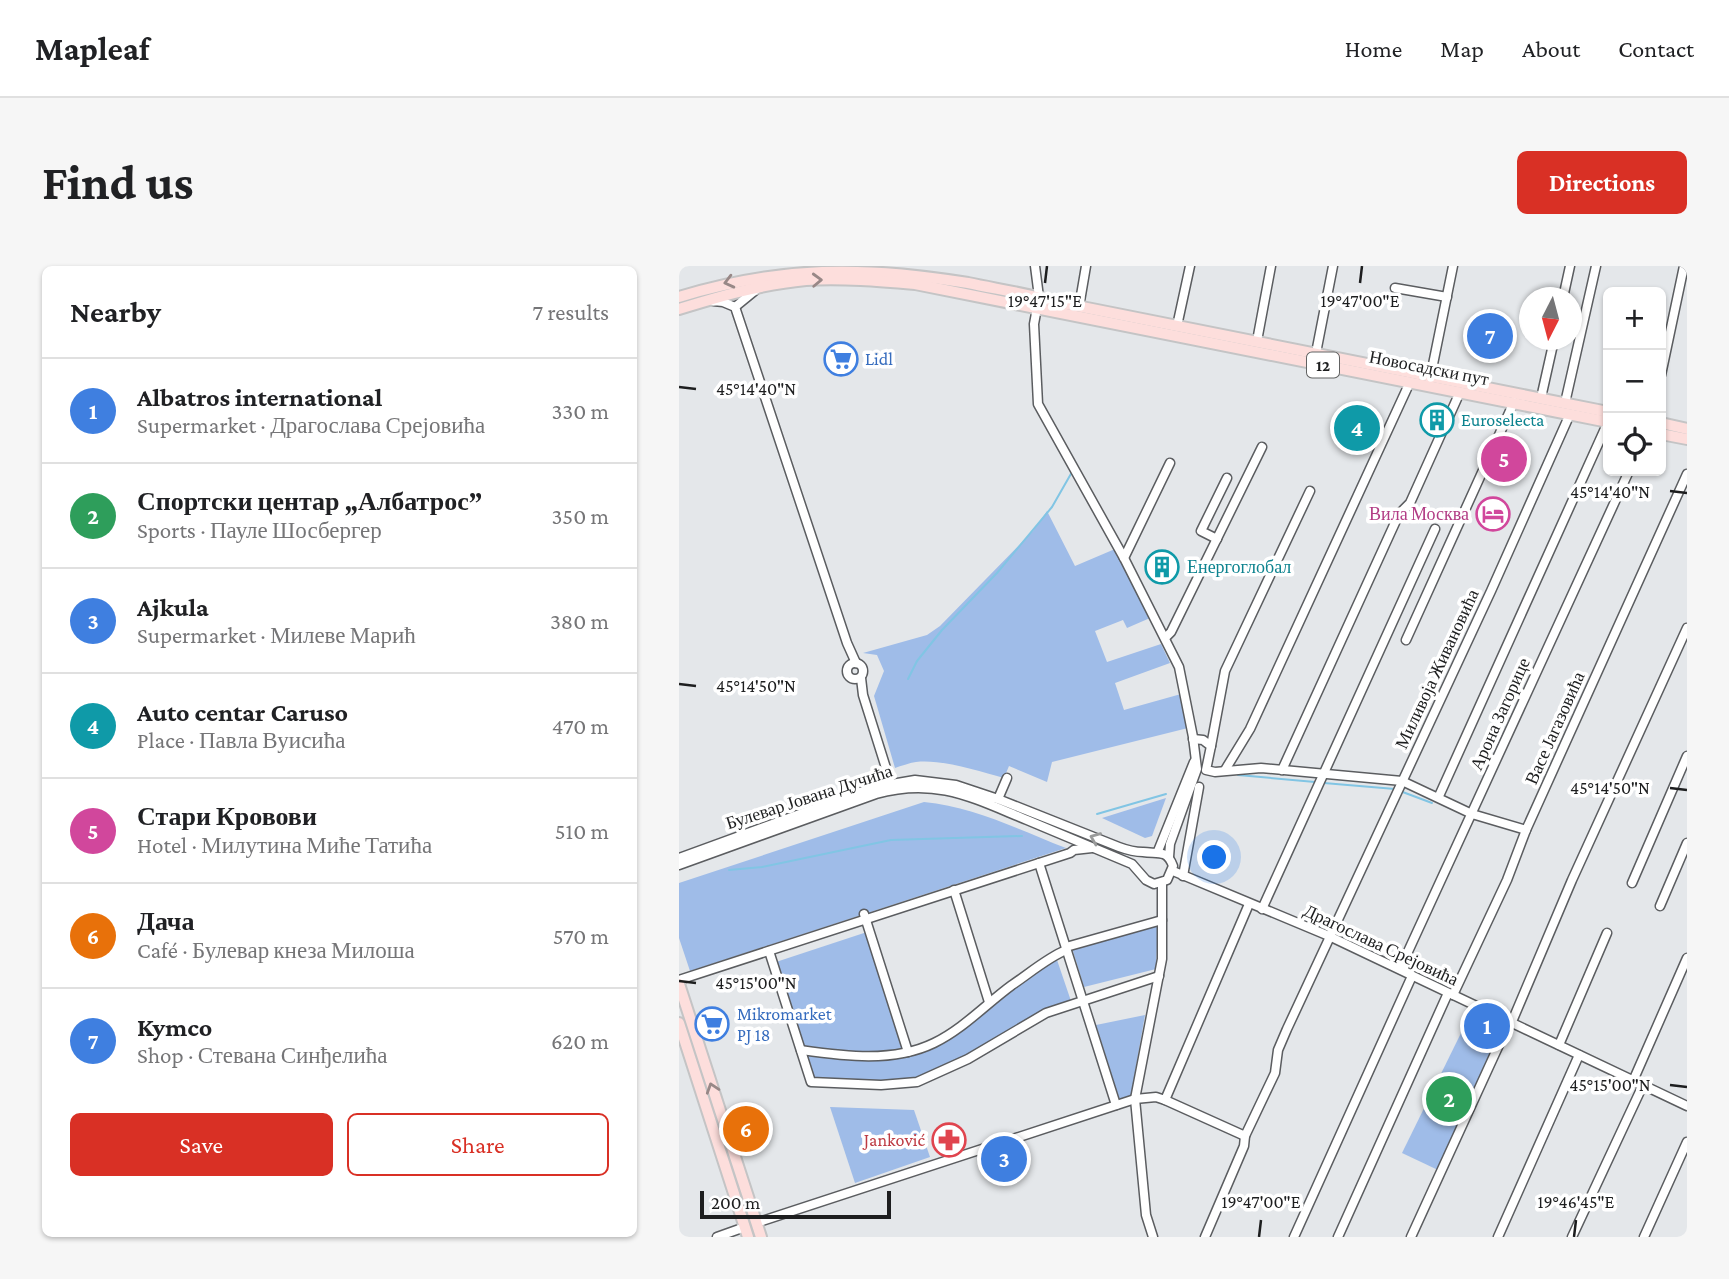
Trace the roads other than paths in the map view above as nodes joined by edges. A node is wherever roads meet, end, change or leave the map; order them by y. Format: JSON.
{"nodes":[{"id":1,"x":1035,"y":266,"type":"edge"},
{"id":2,"x":1087,"y":266,"type":"edge"},
{"id":3,"x":1190,"y":266,"type":"edge"},
{"id":4,"x":1271,"y":266,"type":"edge"},
{"id":5,"x":1333,"y":266,"type":"edge"},
{"id":6,"x":1454,"y":266,"type":"edge"},
{"id":7,"x":1570,"y":266,"type":"edge"},
{"id":8,"x":1596,"y":266,"type":"edge"},
{"id":9,"x":1684,"y":266,"type":"edge"},
{"id":10,"x":882,"y":268,"type":"edge"},
{"id":11,"x":761,"y":287,"type":"junction"},
{"id":12,"x":1565,"y":287,"type":"edge"},
{"id":13,"x":1395,"y":288,"type":"dead end"},
{"id":14,"x":679,"y":297,"type":"edge"},
{"id":15,"x":1447,"y":297,"type":"junction"},
{"id":16,"x":706,"y":301,"type":"junction"},
{"id":17,"x":1038,"y":303,"type":"junction"},
{"id":18,"x":735,"y":307,"type":"junction"},
{"id":19,"x":1079,"y":307,"type":"junction"},
{"id":20,"x":679,"y":309,"type":"edge"},
{"id":21,"x":1177,"y":326,"type":"junction"},
{"id":22,"x":1257,"y":341,"type":"junction"},
{"id":23,"x":1552,"y":350,"type":"edge"},
{"id":24,"x":1666,"y":351,"type":"edge"},
{"id":25,"x":1316,"y":354,"type":"junction"},
{"id":26,"x":1429,"y":381,"type":"junction"},
{"id":27,"x":1410,"y":382,"type":"junction"},
{"id":28,"x":1460,"y":392,"type":"junction"},
{"id":29,"x":1541,"y":398,"type":"junction"},
{"id":30,"x":1514,"y":402,"type":"junction"},
{"id":31,"x":1565,"y":403,"type":"junction"},
{"id":32,"x":1603,"y":411,"type":"edge"},
{"id":33,"x":1570,"y":414,"type":"junction"},
{"id":34,"x":1603,"y":421,"type":"edge"},
{"id":35,"x":1666,"y":425,"type":"edge"},
{"id":36,"x":1687,"y":429,"type":"edge"},
{"id":37,"x":1603,"y":433,"type":"edge"},
{"id":38,"x":1666,"y":435,"type":"edge"},
{"id":39,"x":1687,"y":439,"type":"edge"},
{"id":40,"x":1262,"y":447,"type":"dead end"},
{"id":41,"x":1170,"y":463,"type":"dead end"},
{"id":42,"x":1687,"y":474,"type":"edge"},
{"id":43,"x":1627,"y":476,"type":"edge"},
{"id":44,"x":1227,"y":478,"type":"dead end"},
{"id":45,"x":1310,"y":491,"type":"dead end"},
{"id":46,"x":1435,"y":529,"type":"dead end"},
{"id":47,"x":1217,"y":539,"type":"junction"},
{"id":48,"x":1124,"y":558,"type":"junction"},
{"id":49,"x":1687,"y":628,"type":"edge"},
{"id":50,"x":1165,"y":638,"type":"junction"},
{"id":51,"x":1406,"y":640,"type":"dead end"},
{"id":52,"x":853,"y":664,"type":"junction"},
{"id":53,"x":858,"y":679,"type":"junction"},
{"id":54,"x":1193,"y":739,"type":"junction"},
{"id":55,"x":1211,"y":746,"type":"junction"},
{"id":56,"x":1687,"y":756,"type":"edge"},
{"id":57,"x":1194,"y":762,"type":"junction"},
{"id":58,"x":1225,"y":770,"type":"junction"},
{"id":59,"x":1282,"y":770,"type":"junction"},
{"id":60,"x":1007,"y":778,"type":"dead end"},
{"id":61,"x":1320,"y":780,"type":"junction"},
{"id":62,"x":892,"y":786,"type":"junction"},
{"id":63,"x":1199,"y":787,"type":"dead end"},
{"id":64,"x":1400,"y":788,"type":"junction"},
{"id":65,"x":1439,"y":796,"type":"junction"},
{"id":66,"x":998,"y":799,"type":"junction"},
{"id":67,"x":1472,"y":814,"type":"junction"},
{"id":68,"x":1526,"y":830,"type":"junction"},
{"id":69,"x":1074,"y":840,"type":"junction"},
{"id":70,"x":1687,"y":843,"type":"edge"},
{"id":71,"x":1095,"y":848,"type":"junction"},
{"id":72,"x":1074,"y":850,"type":"junction"},
{"id":73,"x":1154,"y":852,"type":"junction"},
{"id":74,"x":1169,"y":857,"type":"junction"},
{"id":75,"x":679,"y":858,"type":"edge"},
{"id":76,"x":1039,"y":863,"type":"junction"},
{"id":77,"x":679,"y":865,"type":"edge"},
{"id":78,"x":1173,"y":871,"type":"junction"},
{"id":79,"x":1141,"y":872,"type":"junction"},
{"id":80,"x":1183,"y":876,"type":"junction"},
{"id":81,"x":1149,"y":883,"type":"junction"},
{"id":82,"x":1162,"y":883,"type":"junction"},
{"id":83,"x":1632,"y":883,"type":"dead end"},
{"id":84,"x":954,"y":890,"type":"junction"},
{"id":85,"x":1249,"y":904,"type":"junction"},
{"id":86,"x":1660,"y":906,"type":"dead end"},
{"id":87,"x":1262,"y":909,"type":"junction"},
{"id":88,"x":865,"y":916,"type":"junction"},
{"id":89,"x":1162,"y":916,"type":"junction"},
{"id":90,"x":1607,"y":933,"type":"dead end"},
{"id":91,"x":1329,"y":936,"type":"junction"},
{"id":92,"x":1066,"y":948,"type":"junction"},
{"id":93,"x":769,"y":951,"type":"junction"},
{"id":94,"x":1687,"y":958,"type":"edge"},
{"id":95,"x":1400,"y":970,"type":"junction"},
{"id":96,"x":1159,"y":976,"type":"junction"},
{"id":97,"x":1412,"y":976,"type":"junction"},
{"id":98,"x":679,"y":982,"type":"edge"},
{"id":99,"x":1451,"y":994,"type":"junction"},
{"id":100,"x":1082,"y":999,"type":"junction"},
{"id":101,"x":989,"y":1002,"type":"junction"},
{"id":102,"x":679,"y":1023,"type":"edge"},
{"id":103,"x":1510,"y":1023,"type":"junction"},
{"id":104,"x":1559,"y":1045,"type":"junction"},
{"id":105,"x":801,"y":1050,"type":"junction"},
{"id":106,"x":908,"y":1052,"type":"junction"},
{"id":107,"x":1579,"y":1055,"type":"junction"},
{"id":108,"x":1633,"y":1081,"type":"junction"},
{"id":109,"x":1643,"y":1085,"type":"junction"},
{"id":110,"x":1135,"y":1099,"type":"junction"},
{"id":111,"x":1165,"y":1100,"type":"junction"},
{"id":112,"x":1116,"y":1105,"type":"junction"},
{"id":113,"x":1687,"y":1106,"type":"edge"},
{"id":114,"x":1245,"y":1136,"type":"junction"},
{"id":115,"x":1687,"y":1142,"type":"edge"},
{"id":116,"x":750,"y":1229,"type":"edge"},
{"id":117,"x":717,"y":1237,"type":"edge"},
{"id":118,"x":761,"y":1237,"type":"edge"},
{"id":119,"x":1153,"y":1237,"type":"edge"},
{"id":120,"x":1205,"y":1237,"type":"edge"},
{"id":121,"x":1293,"y":1237,"type":"edge"},
{"id":122,"x":1338,"y":1237,"type":"edge"},
{"id":123,"x":1411,"y":1237,"type":"edge"},
{"id":124,"x":1498,"y":1237,"type":"edge"},
{"id":125,"x":1572,"y":1237,"type":"edge"},
{"id":126,"x":1644,"y":1237,"type":"edge"}],
"edges":[{"from":1,"to":17,"type":"street"},
{"from":2,"to":19,"type":"street"},
{"from":3,"to":21,"type":"street"},
{"from":4,"to":22,"type":"street"},
{"from":5,"to":25,"type":"street"},
{"from":6,"to":15,"type":"street"},
{"from":7,"to":12,"type":"street"},
{"from":8,"to":31,"type":"street"},
{"from":9,"to":24,"type":"street"},
{"from":10,"to":14,"type":"main road","number":"12","one_way":true},
{"from":10,"to":17,"type":"main road","number":"12"},
{"from":11,"to":16,"type":"main road","number":"12"},
{"from":11,"to":17,"type":"main road","number":"12","one_way":true},
{"from":11,"to":18,"type":"street"},
{"from":13,"to":15,"type":"street"},
{"from":15,"to":26,"type":"street"},
{"from":16,"to":18,"type":"street"},
{"from":16,"to":20,"type":"main road","number":"12"},
{"from":17,"to":19,"type":"main road","name":"Новосадски пут","number":"12"},
{"from":17,"to":27,"type":"main road","name":"Новосадски пут","number":"12"},
{"from":17,"to":48,"type":"street"},
{"from":18,"to":52,"type":"street"},
{"from":19,"to":21,"type":"main road","name":"Новосадски пут","number":"12"},
{"from":21,"to":22,"type":"main road","name":"Новосадски пут","number":"12"},
{"from":22,"to":25,"type":"main road","name":"Новосадски пут","number":"12"},
{"from":23,"to":29,"type":"street"},
{"from":25,"to":26,"type":"main road","name":"Новосадски пут","number":"12"},
{"from":26,"to":27,"type":"main road","name":"Новосадски пут","number":"12"},
{"from":26,"to":28,"type":"main road","name":"Новосадски пут","number":"12"},
{"from":26,"to":29,"type":"main road","name":"Новосадски пут","number":"12"},
{"from":27,"to":58,"type":"street"},
{"from":28,"to":30,"type":"main road","name":"Новосадски пут","number":"12"},
{"from":28,"to":59,"type":"street"},
{"from":29,"to":31,"type":"main road","name":"Новосадски пут","number":"12"},
{"from":30,"to":33,"type":"main road","name":"Новосадски пут","number":"12"},
{"from":30,"to":51,"type":"street"},
{"from":31,"to":32,"type":"main road","name":"Новосадски пут","number":"12"},
{"from":33,"to":34,"type":"main road","name":"Новосадски пут","number":"12"},
{"from":33,"to":64,"type":"street","name":"Миливоја Живановића"},
{"from":35,"to":36,"type":"main road"},
{"from":37,"to":65,"type":"street"},
{"from":38,"to":39,"type":"main road"},
{"from":40,"to":47,"type":"street"},
{"from":41,"to":48,"type":"street"},
{"from":42,"to":68,"type":"street","name":"Васе Јагазовића"},
{"from":43,"to":67,"type":"street","name":"Арона Загорице"},
{"from":44,"to":47,"type":"street"},
{"from":45,"to":55,"type":"street"},
{"from":46,"to":61,"type":"street"},
{"from":47,"to":50,"type":"street"},
{"from":48,"to":50,"type":"street"},
{"from":49,"to":103,"type":"street"},
{"from":50,"to":54,"type":"street"},
{"from":52,"to":53,"type":"street"},
{"from":52,"to":53,"type":"street"},
{"from":53,"to":62,"type":"street"},
{"from":54,"to":55,"type":"street"},
{"from":54,"to":57,"type":"street"},
{"from":55,"to":58,"type":"street"},
{"from":56,"to":83,"type":"street"},
{"from":57,"to":73,"type":"street"},
{"from":57,"to":74,"type":"street"},
{"from":58,"to":59,"type":"street"},
{"from":59,"to":61,"type":"street"},
{"from":60,"to":66,"type":"street"},
{"from":61,"to":64,"type":"street"},
{"from":61,"to":87,"type":"street"},
{"from":62,"to":66,"type":"street","name":"Булевар Јована Дучића"},
{"from":62,"to":69,"type":"street","name":"Булевар Јована Дучића"},
{"from":62,"to":75,"type":"street","name":"Булевар Јована Дучића"},
{"from":62,"to":77,"type":"street","name":"Булевар Јована Дучића"},
{"from":63,"to":80,"type":"street"},
{"from":64,"to":65,"type":"street"},
{"from":64,"to":91,"type":"street","name":"Миливоја Живановића"},
{"from":65,"to":67,"type":"street"},
{"from":73,"to":66,"type":"street","name":"Булевар Јована Дучића","one_way":true},
{"from":67,"to":68,"type":"street"},
{"from":67,"to":95,"type":"street","name":"Арона Загорице"},
{"from":68,"to":99,"type":"street","name":"Васе Јагазовића"},
{"from":69,"to":71,"type":"street","name":"Булевар Јована Дучића"},
{"from":69,"to":72,"type":"street"},
{"from":70,"to":86,"type":"street"},
{"from":71,"to":72,"type":"street"},
{"from":71,"to":79,"type":"street","name":"Булевар Јована Дучића"},
{"from":72,"to":76,"type":"street"},
{"from":73,"to":74,"type":"street"},
{"from":73,"to":79,"type":"street"},
{"from":74,"to":78,"type":"street"},
{"from":76,"to":84,"type":"street"},
{"from":76,"to":92,"type":"street"},
{"from":78,"to":80,"type":"street","name":"Драгослава Срејовића"},
{"from":78,"to":82,"type":"street"},
{"from":79,"to":81,"type":"street"},
{"from":80,"to":85,"type":"street","name":"Драгослава Срејовића"},
{"from":81,"to":82,"type":"street"},
{"from":81,"to":89,"type":"street"},
{"from":82,"to":89,"type":"street"},
{"from":84,"to":88,"type":"street"},
{"from":84,"to":101,"type":"street"},
{"from":85,"to":87,"type":"street","name":"Драгослава Срејовића"},
{"from":85,"to":111,"type":"street"},
{"from":87,"to":91,"type":"street","name":"Драгослава Срејовића"},
{"from":88,"to":93,"type":"street"},
{"from":88,"to":106,"type":"street"},
{"from":89,"to":92,"type":"street"},
{"from":89,"to":96,"type":"street"},
{"from":90,"to":104,"type":"street"},
{"from":91,"to":95,"type":"street","name":"Драгослава Срејовића"},
{"from":91,"to":114,"type":"street","name":"Миливоја Живановића"},
{"from":92,"to":100,"type":"street"},
{"from":92,"to":101,"type":"street"},
{"from":93,"to":98,"type":"street"},
{"from":93,"to":105,"type":"street"},
{"from":94,"to":108,"type":"street"},
{"from":95,"to":97,"type":"street","name":"Драгослава Срејовића"},
{"from":96,"to":100,"type":"street"},
{"from":96,"to":110,"type":"street"},
{"from":97,"to":99,"type":"street","name":"Драгослава Срејовића"},
{"from":97,"to":121,"type":"street"},
{"from":116,"to":98,"type":"main road","one_way":true},
{"from":99,"to":103,"type":"street","name":"Драгослава Срејовића"},
{"from":99,"to":122,"type":"street","name":"Васе Јагазовића"},
{"from":100,"to":105,"type":"street"},
{"from":100,"to":112,"type":"street"},
{"from":101,"to":106,"type":"street"},
{"from":102,"to":116,"type":"main road"},
{"from":103,"to":104,"type":"street","name":"Драгослава Срејовића"},
{"from":103,"to":123,"type":"street"},
{"from":104,"to":107,"type":"street","name":"Драгослава Срејовића"},
{"from":105,"to":106,"type":"street"},
{"from":107,"to":108,"type":"street","name":"Драгослава Срејовића"},
{"from":107,"to":124,"type":"street"},
{"from":108,"to":109,"type":"street","name":"Драгослава Срејовића"},
{"from":109,"to":113,"type":"street","name":"Драгослава Срејовића"},
{"from":109,"to":125,"type":"street"},
{"from":110,"to":111,"type":"street"},
{"from":110,"to":112,"type":"street"},
{"from":110,"to":119,"type":"street"},
{"from":111,"to":114,"type":"street"},
{"from":112,"to":116,"type":"street"},
{"from":114,"to":120,"type":"street","name":"Миливоја Живановића"},
{"from":115,"to":126,"type":"street"},
{"from":116,"to":117,"type":"street"},
{"from":116,"to":118,"type":"main road"}]}
